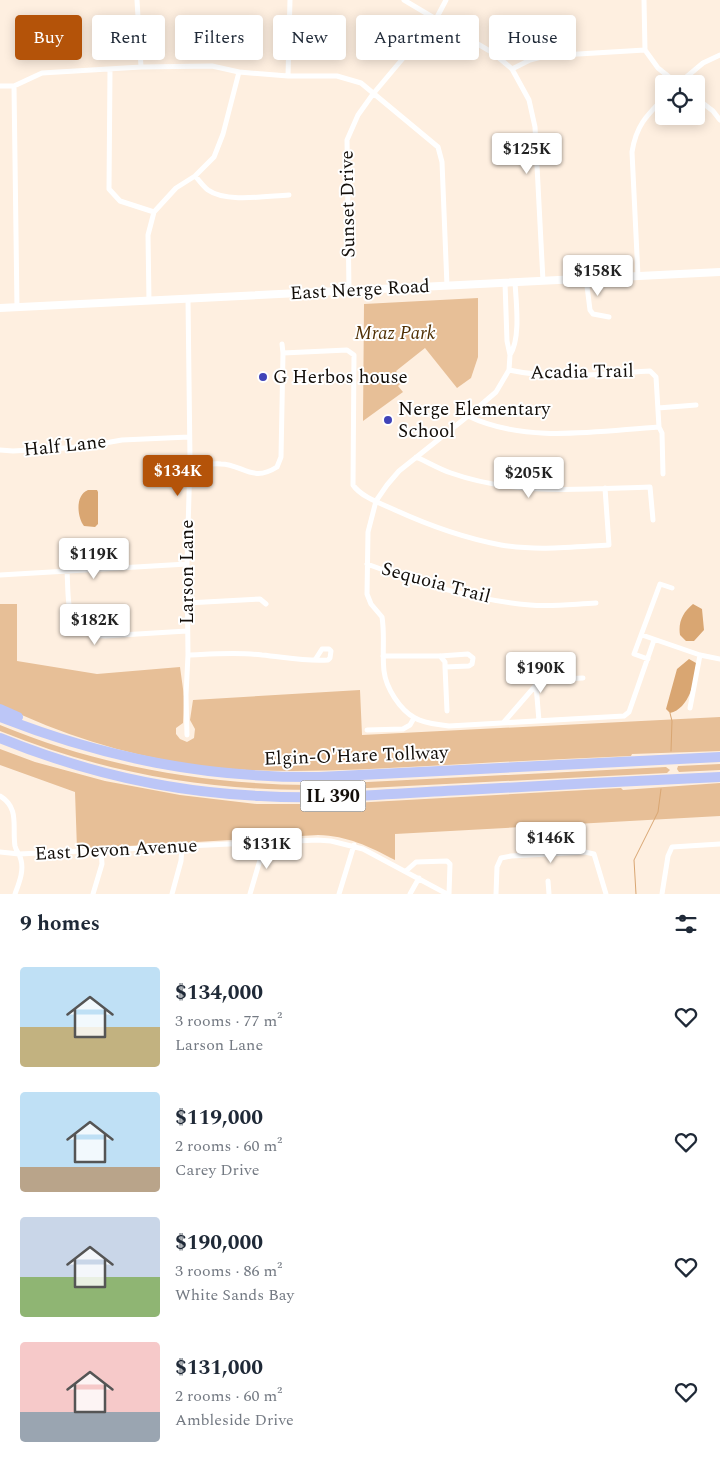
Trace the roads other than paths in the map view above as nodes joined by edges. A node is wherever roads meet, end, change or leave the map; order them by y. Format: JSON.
{"nodes":[{"id":1,"x":137,"y":0,"type":"edge"},
{"id":2,"x":290,"y":0,"type":"edge"},
{"id":3,"x":404,"y":0,"type":"edge"},
{"id":4,"x":446,"y":0,"type":"edge"},
{"id":5,"x":644,"y":0,"type":"edge"},
{"id":6,"x":429,"y":15,"type":"edge"},
{"id":7,"x":438,"y":15,"type":"edge"},
{"id":8,"x":479,"y":45,"type":"edge"},
{"id":9,"x":645,"y":50,"type":"junction"},
{"id":10,"x":720,"y":55,"type":"edge"},
{"id":11,"x":402,"y":60,"type":"edge"},
{"id":12,"x":141,"y":67,"type":"junction"},
{"id":13,"x":512,"y":69,"type":"junction"},
{"id":14,"x":110,"y":70,"type":"junction"},
{"id":15,"x":239,"y":72,"type":"junction"},
{"id":16,"x":667,"y":75,"type":"edge"},
{"id":17,"x":689,"y":75,"type":"edge"},
{"id":18,"x":288,"y":76,"type":"junction"},
{"id":19,"x":0,"y":86,"type":"edge"},
{"id":20,"x":14,"y":86,"type":"junction"},
{"id":21,"x":373,"y":94,"type":"junction"},
{"id":22,"x":705,"y":105,"type":"edge"},
{"id":23,"x":655,"y":107,"type":"edge"},
{"id":24,"x":720,"y":120,"type":"edge"},
{"id":25,"x":195,"y":176,"type":"junction"},
{"id":26,"x":288,"y":195,"type":"dead end"},
{"id":27,"x":154,"y":212,"type":"junction"},
{"id":28,"x":720,"y":272,"type":"edge"},
{"id":29,"x":638,"y":276,"type":"junction"},
{"id":30,"x":586,"y":278,"type":"junction"},
{"id":31,"x":543,"y":281,"type":"junction"},
{"id":32,"x":505,"y":282,"type":"junction"},
{"id":33,"x":515,"y":282,"type":"junction"},
{"id":34,"x":447,"y":286,"type":"junction"},
{"id":35,"x":349,"y":290,"type":"junction"},
{"id":36,"x":188,"y":299,"type":"junction"},
{"id":37,"x":149,"y":301,"type":"junction"},
{"id":38,"x":0,"y":308,"type":"edge"},
{"id":39,"x":17,"y":308,"type":"junction"},
{"id":40,"x":609,"y":317,"type":"dead end"},
{"id":41,"x":282,"y":344,"type":"dead end"},
{"id":42,"x":283,"y":352,"type":"junction"},
{"id":43,"x":510,"y":355,"type":"junction"},
{"id":44,"x":509,"y":370,"type":"junction"},
{"id":45,"x":696,"y":405,"type":"dead end"},
{"id":46,"x":658,"y":408,"type":"junction"},
{"id":47,"x":468,"y":416,"type":"junction"},
{"id":48,"x":659,"y":427,"type":"junction"},
{"id":49,"x":189,"y":437,"type":"junction"},
{"id":50,"x":0,"y":450,"type":"edge"},
{"id":51,"x":416,"y":457,"type":"junction"},
{"id":52,"x":190,"y":465,"type":"junction"},
{"id":53,"x":664,"y":474,"type":"dead end"},
{"id":54,"x":605,"y":488,"type":"junction"},
{"id":55,"x":376,"y":501,"type":"junction"},
{"id":56,"x":653,"y":520,"type":"dead end"},
{"id":57,"x":187,"y":564,"type":"junction"},
{"id":58,"x":367,"y":564,"type":"junction"},
{"id":59,"x":67,"y":571,"type":"junction"},
{"id":60,"x":0,"y":575,"type":"edge"},
{"id":61,"x":672,"y":588,"type":"dead end"},
{"id":62,"x":187,"y":603,"type":"junction"},
{"id":63,"x":596,"y":603,"type":"dead end"},
{"id":64,"x":266,"y":604,"type":"dead end"},
{"id":65,"x":187,"y":631,"type":"junction"},
{"id":66,"x":642,"y":635,"type":"junction"},
{"id":67,"x":654,"y":640,"type":"junction"},
{"id":68,"x":188,"y":655,"type":"junction"},
{"id":69,"x":700,"y":655,"type":"junction"},
{"id":70,"x":383,"y":656,"type":"junction"},
{"id":71,"x":440,"y":656,"type":"junction"},
{"id":72,"x":648,"y":659,"type":"junction"},
{"id":73,"x":720,"y":659,"type":"edge"},
{"id":74,"x":315,"y":660,"type":"dead end"},
{"id":75,"x":445,"y":667,"type":"junction"},
{"id":76,"x":583,"y":678,"type":"dead end"},
{"id":77,"x":536,"y":685,"type":"junction"},
{"id":78,"x":690,"y":708,"type":"dead end"},
{"id":79,"x":0,"y":709,"type":"edge"},
{"id":80,"x":447,"y":711,"type":"dead end"},
{"id":81,"x":0,"y":717,"type":"edge"},
{"id":82,"x":414,"y":718,"type":"junction"},
{"id":83,"x":539,"y":721,"type":"junction"},
{"id":84,"x":504,"y":722,"type":"junction"},
{"id":85,"x":367,"y":730,"type":"dead end"},
{"id":86,"x":187,"y":734,"type":"dead end"},
{"id":87,"x":52,"y":736,"type":"junction"},
{"id":88,"x":0,"y":738,"type":"edge"},
{"id":89,"x":0,"y":744,"type":"edge"},
{"id":90,"x":27,"y":749,"type":"junction"},
{"id":91,"x":720,"y":757,"type":"edge"},
{"id":92,"x":720,"y":777,"type":"edge"},
{"id":93,"x":0,"y":796,"type":"edge"},
{"id":94,"x":262,"y":843,"type":"junction"},
{"id":95,"x":720,"y":844,"type":"edge"},
{"id":96,"x":354,"y":845,"type":"junction"},
{"id":97,"x":182,"y":847,"type":"junction"},
{"id":98,"x":101,"y":850,"type":"junction"},
{"id":99,"x":0,"y":852,"type":"edge"},
{"id":100,"x":19,"y":854,"type":"junction"},
{"id":101,"x":406,"y":871,"type":"junction"},
{"id":102,"x":419,"y":878,"type":"junction"},
{"id":103,"x":548,"y":881,"type":"dead end"},
{"id":104,"x":15,"y":894,"type":"edge"},
{"id":105,"x":94,"y":894,"type":"edge"},
{"id":106,"x":172,"y":894,"type":"edge"},
{"id":107,"x":250,"y":894,"type":"edge"},
{"id":108,"x":339,"y":894,"type":"edge"},
{"id":109,"x":410,"y":894,"type":"edge"},
{"id":110,"x":448,"y":894,"type":"edge"},
{"id":111,"x":496,"y":894,"type":"edge"},
{"id":112,"x":549,"y":894,"type":"edge"},
{"id":113,"x":606,"y":894,"type":"edge"},
{"id":114,"x":662,"y":894,"type":"edge"}],
"edges":[{"from":1,"to":12,"type":"street"},
{"from":2,"to":18,"type":"street"},
{"from":3,"to":6,"type":"street"},
{"from":4,"to":7,"type":"street","name":"Sunset Drive"},
{"from":5,"to":9,"type":"street"},
{"from":8,"to":13,"type":"street"},
{"from":9,"to":13,"type":"street"},
{"from":9,"to":16,"type":"street"},
{"from":10,"to":17,"type":"street"},
{"from":11,"to":21,"type":"street","name":"Sunset Drive"},
{"from":12,"to":14,"type":"street"},
{"from":12,"to":15,"type":"street"},
{"from":13,"to":31,"type":"street"},
{"from":14,"to":20,"type":"street"},
{"from":14,"to":27,"type":"street"},
{"from":15,"to":18,"type":"street"},
{"from":15,"to":25,"type":"street"},
{"from":18,"to":21,"type":"street"},
{"from":19,"to":20,"type":"street"},
{"from":20,"to":39,"type":"street"},
{"from":21,"to":34,"type":"street"},
{"from":21,"to":35,"type":"street","name":"Sunset Drive"},
{"from":22,"to":24,"type":"street"},
{"from":23,"to":29,"type":"street"},
{"from":25,"to":26,"type":"street"},
{"from":25,"to":27,"type":"street"},
{"from":27,"to":37,"type":"street"},
{"from":28,"to":29,"type":"main road","name":"East Nerge Road"},
{"from":29,"to":30,"type":"main road","name":"East Nerge Road"},
{"from":30,"to":31,"type":"main road","name":"East Nerge Road"},
{"from":30,"to":40,"type":"street"},
{"from":31,"to":33,"type":"main road","name":"East Nerge Road"},
{"from":32,"to":33,"type":"main road","name":"East Nerge Road"},
{"from":32,"to":34,"type":"main road","name":"East Nerge Road"},
{"from":32,"to":43,"type":"street"},
{"from":33,"to":43,"type":"street"},
{"from":34,"to":35,"type":"main road","name":"East Nerge Road"},
{"from":35,"to":36,"type":"main road","name":"East Nerge Road"},
{"from":36,"to":37,"type":"main road","name":"East Nerge Road"},
{"from":36,"to":49,"type":"street","name":"Larson Lane"},
{"from":37,"to":39,"type":"main road","name":"East Nerge Road"},
{"from":38,"to":39,"type":"main road","name":"East Nerge Road"},
{"from":41,"to":42,"type":"street"},
{"from":42,"to":52,"type":"street"},
{"from":42,"to":55,"type":"street"},
{"from":43,"to":44,"type":"street"},
{"from":44,"to":46,"type":"street","name":"Acadia Trail"},
{"from":44,"to":47,"type":"street"},
{"from":45,"to":46,"type":"street"},
{"from":46,"to":48,"type":"street"},
{"from":47,"to":48,"type":"street"},
{"from":47,"to":51,"type":"street"},
{"from":48,"to":53,"type":"street"},
{"from":49,"to":50,"type":"street","name":"Half Lane"},
{"from":49,"to":52,"type":"street","name":"Larson Lane"},
{"from":51,"to":54,"type":"street"},
{"from":51,"to":55,"type":"street"},
{"from":52,"to":57,"type":"street","name":"Larson Lane"},
{"from":54,"to":55,"type":"street"},
{"from":54,"to":56,"type":"street"},
{"from":55,"to":58,"type":"street"},
{"from":57,"to":59,"type":"street"},
{"from":57,"to":62,"type":"street","name":"Larson Lane"},
{"from":58,"to":63,"type":"street","name":"Sequoia Trail"},
{"from":58,"to":70,"type":"street"},
{"from":59,"to":60,"type":"street"},
{"from":59,"to":65,"type":"street"},
{"from":61,"to":66,"type":"street"},
{"from":62,"to":64,"type":"street"},
{"from":62,"to":65,"type":"street","name":"Larson Lane"},
{"from":65,"to":68,"type":"street","name":"Larson Lane"},
{"from":66,"to":67,"type":"street"},
{"from":66,"to":72,"type":"street"},
{"from":67,"to":69,"type":"street"},
{"from":67,"to":72,"type":"street"},
{"from":68,"to":74,"type":"street"},
{"from":68,"to":86,"type":"street","name":"Larson Lane"},
{"from":69,"to":73,"type":"street"},
{"from":69,"to":78,"type":"street"},
{"from":70,"to":71,"type":"street"},
{"from":70,"to":82,"type":"street"},
{"from":71,"to":75,"type":"street"},
{"from":71,"to":75,"type":"street"},
{"from":72,"to":83,"type":"street"},
{"from":75,"to":80,"type":"street"},
{"from":76,"to":77,"type":"street"},
{"from":77,"to":83,"type":"street"},
{"from":77,"to":84,"type":"street"},
{"from":79,"to":87,"type":"highway"},
{"from":81,"to":87,"type":"highway","name":"Elgin-O'Hare Tollway","number":"IL 390"},
{"from":82,"to":84,"type":"street"},
{"from":82,"to":85,"type":"street"},
{"from":83,"to":84,"type":"street"},
{"from":87,"to":91,"type":"highway","name":"Elgin-O'Hare Tollway","number":"IL 390"},
{"from":88,"to":90,"type":"highway","name":"Elgin-O'Hare Tollway","number":"IL 390"},
{"from":89,"to":90,"type":"highway"},
{"from":90,"to":92,"type":"highway","name":"Elgin-O'Hare Tollway","number":"IL 390"},
{"from":93,"to":100,"type":"street"},
{"from":94,"to":96,"type":"street","name":"East Devon Avenue"},
{"from":94,"to":97,"type":"street","name":"East Devon Avenue"},
{"from":94,"to":107,"type":"street"},
{"from":95,"to":114,"type":"street"},
{"from":96,"to":101,"type":"street","name":"East Devon Avenue"},
{"from":96,"to":108,"type":"street"},
{"from":97,"to":98,"type":"street","name":"East Devon Avenue"},
{"from":97,"to":106,"type":"street"},
{"from":98,"to":100,"type":"street","name":"East Devon Avenue"},
{"from":98,"to":105,"type":"street"},
{"from":99,"to":100,"type":"street","name":"East Devon Avenue"},
{"from":100,"to":104,"type":"street"},
{"from":101,"to":102,"type":"street","name":"East Devon Avenue"},
{"from":101,"to":110,"type":"street","name":"East Devon Avenue"},
{"from":102,"to":109,"type":"street"},
{"from":102,"to":110,"type":"street","name":"East Devon Avenue"},
{"from":103,"to":112,"type":"street"},
{"from":111,"to":113,"type":"street"}]}
